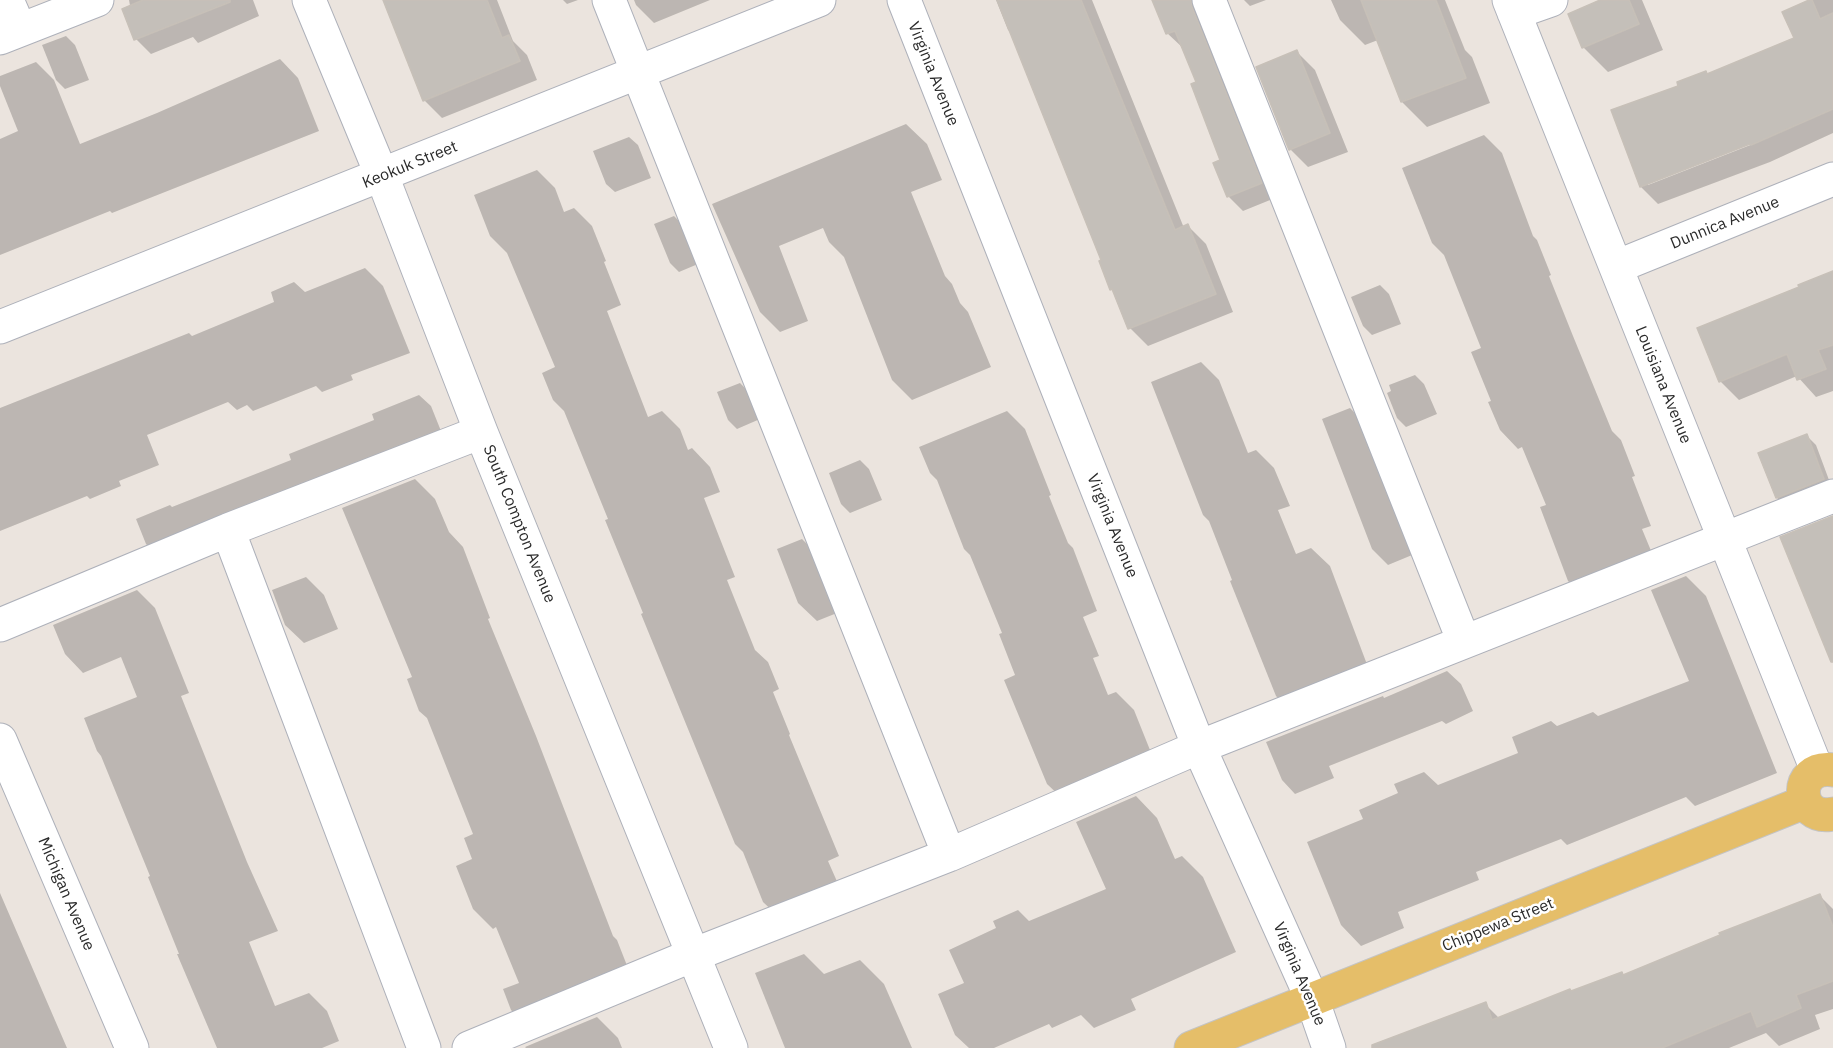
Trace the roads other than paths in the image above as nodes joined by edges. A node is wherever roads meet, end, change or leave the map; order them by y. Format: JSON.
{"nodes":[{"id":1,"x":7,"y":0,"type":"edge"},
{"id":2,"x":97,"y":0,"type":"edge"},
{"id":3,"x":309,"y":0,"type":"edge"},
{"id":4,"x":609,"y":0,"type":"edge"},
{"id":5,"x":819,"y":0,"type":"edge"},
{"id":6,"x":904,"y":0,"type":"edge"},
{"id":7,"x":1209,"y":0,"type":"edge"},
{"id":8,"x":1551,"y":0,"type":"edge"},
{"id":9,"x":1512,"y":6,"type":"edge"},
{"id":10,"x":10,"y":34,"type":"edge"},
{"id":11,"x":638,"y":74,"type":"junction"},
{"id":12,"x":382,"y":176,"type":"junction"},
{"id":13,"x":1833,"y":179,"type":"edge"},
{"id":14,"x":1616,"y":267,"type":"junction"},
{"id":15,"x":0,"y":327,"type":"edge"},
{"id":16,"x":481,"y":432,"type":"junction"},
{"id":17,"x":1833,"y":496,"type":"edge"},
{"id":18,"x":228,"y":530,"type":"junction"},
{"id":19,"x":1725,"y":539,"type":"junction"},
{"id":20,"x":0,"y":625,"type":"edge"},
{"id":21,"x":1464,"y":642,"type":"junction"},
{"id":22,"x":0,"y":740,"type":"edge"},
{"id":23,"x":1199,"y":747,"type":"junction"},
{"id":24,"x":1825,"y":770,"type":"edge"},
{"id":25,"x":1819,"y":808,"type":"edge"},
{"id":26,"x":949,"y":855,"type":"junction"},
{"id":27,"x":693,"y":955,"type":"junction"},
{"id":28,"x":1312,"y":999,"type":"junction"},
{"id":29,"x":132,"y":1048,"type":"edge"},
{"id":30,"x":424,"y":1048,"type":"edge"},
{"id":31,"x":469,"y":1048,"type":"edge"},
{"id":32,"x":731,"y":1048,"type":"edge"},
{"id":33,"x":1191,"y":1048,"type":"edge"},
{"id":34,"x":1329,"y":1048,"type":"edge"}],
"edges":[{"from":1,"to":10,"type":"street"},
{"from":2,"to":10,"type":"street"},
{"from":3,"to":12,"type":"street","name":"South Compton Avenue"},
{"from":4,"to":11,"type":"street"},
{"from":5,"to":11,"type":"street","name":"Keokuk Street"},
{"from":6,"to":23,"type":"street","name":"Virginia Avenue"},
{"from":7,"to":21,"type":"street"},
{"from":8,"to":9,"type":"street"},
{"from":9,"to":14,"type":"street","name":"Louisiana Avenue"},
{"from":11,"to":12,"type":"street","name":"Keokuk Street"},
{"from":11,"to":26,"type":"street"},
{"from":12,"to":15,"type":"street","name":"Keokuk Street"},
{"from":12,"to":16,"type":"street","name":"South Compton Avenue"},
{"from":13,"to":14,"type":"street","name":"Dunnica Avenue"},
{"from":14,"to":19,"type":"street","name":"Louisiana Avenue"},
{"from":16,"to":18,"type":"street"},
{"from":16,"to":27,"type":"street","name":"South Compton Avenue"},
{"from":17,"to":19,"type":"street"},
{"from":18,"to":20,"type":"street"},
{"from":18,"to":30,"type":"street"},
{"from":19,"to":21,"type":"street"},
{"from":19,"to":24,"type":"street","name":"Louisiana Avenue"},
{"from":21,"to":23,"type":"street"},
{"from":22,"to":29,"type":"street","name":"Michigan Avenue"},
{"from":23,"to":26,"type":"street"},
{"from":23,"to":28,"type":"street","name":"Virginia Avenue"},
{"from":24,"to":25,"type":"main road"},
{"from":25,"to":28,"type":"main road","name":"Chippewa Street"},
{"from":26,"to":27,"type":"street"},
{"from":27,"to":31,"type":"street"},
{"from":27,"to":32,"type":"street","name":"South Compton Avenue"},
{"from":28,"to":33,"type":"main road","name":"Chippewa Street"},
{"from":28,"to":34,"type":"street","name":"Virginia Avenue"}]}
